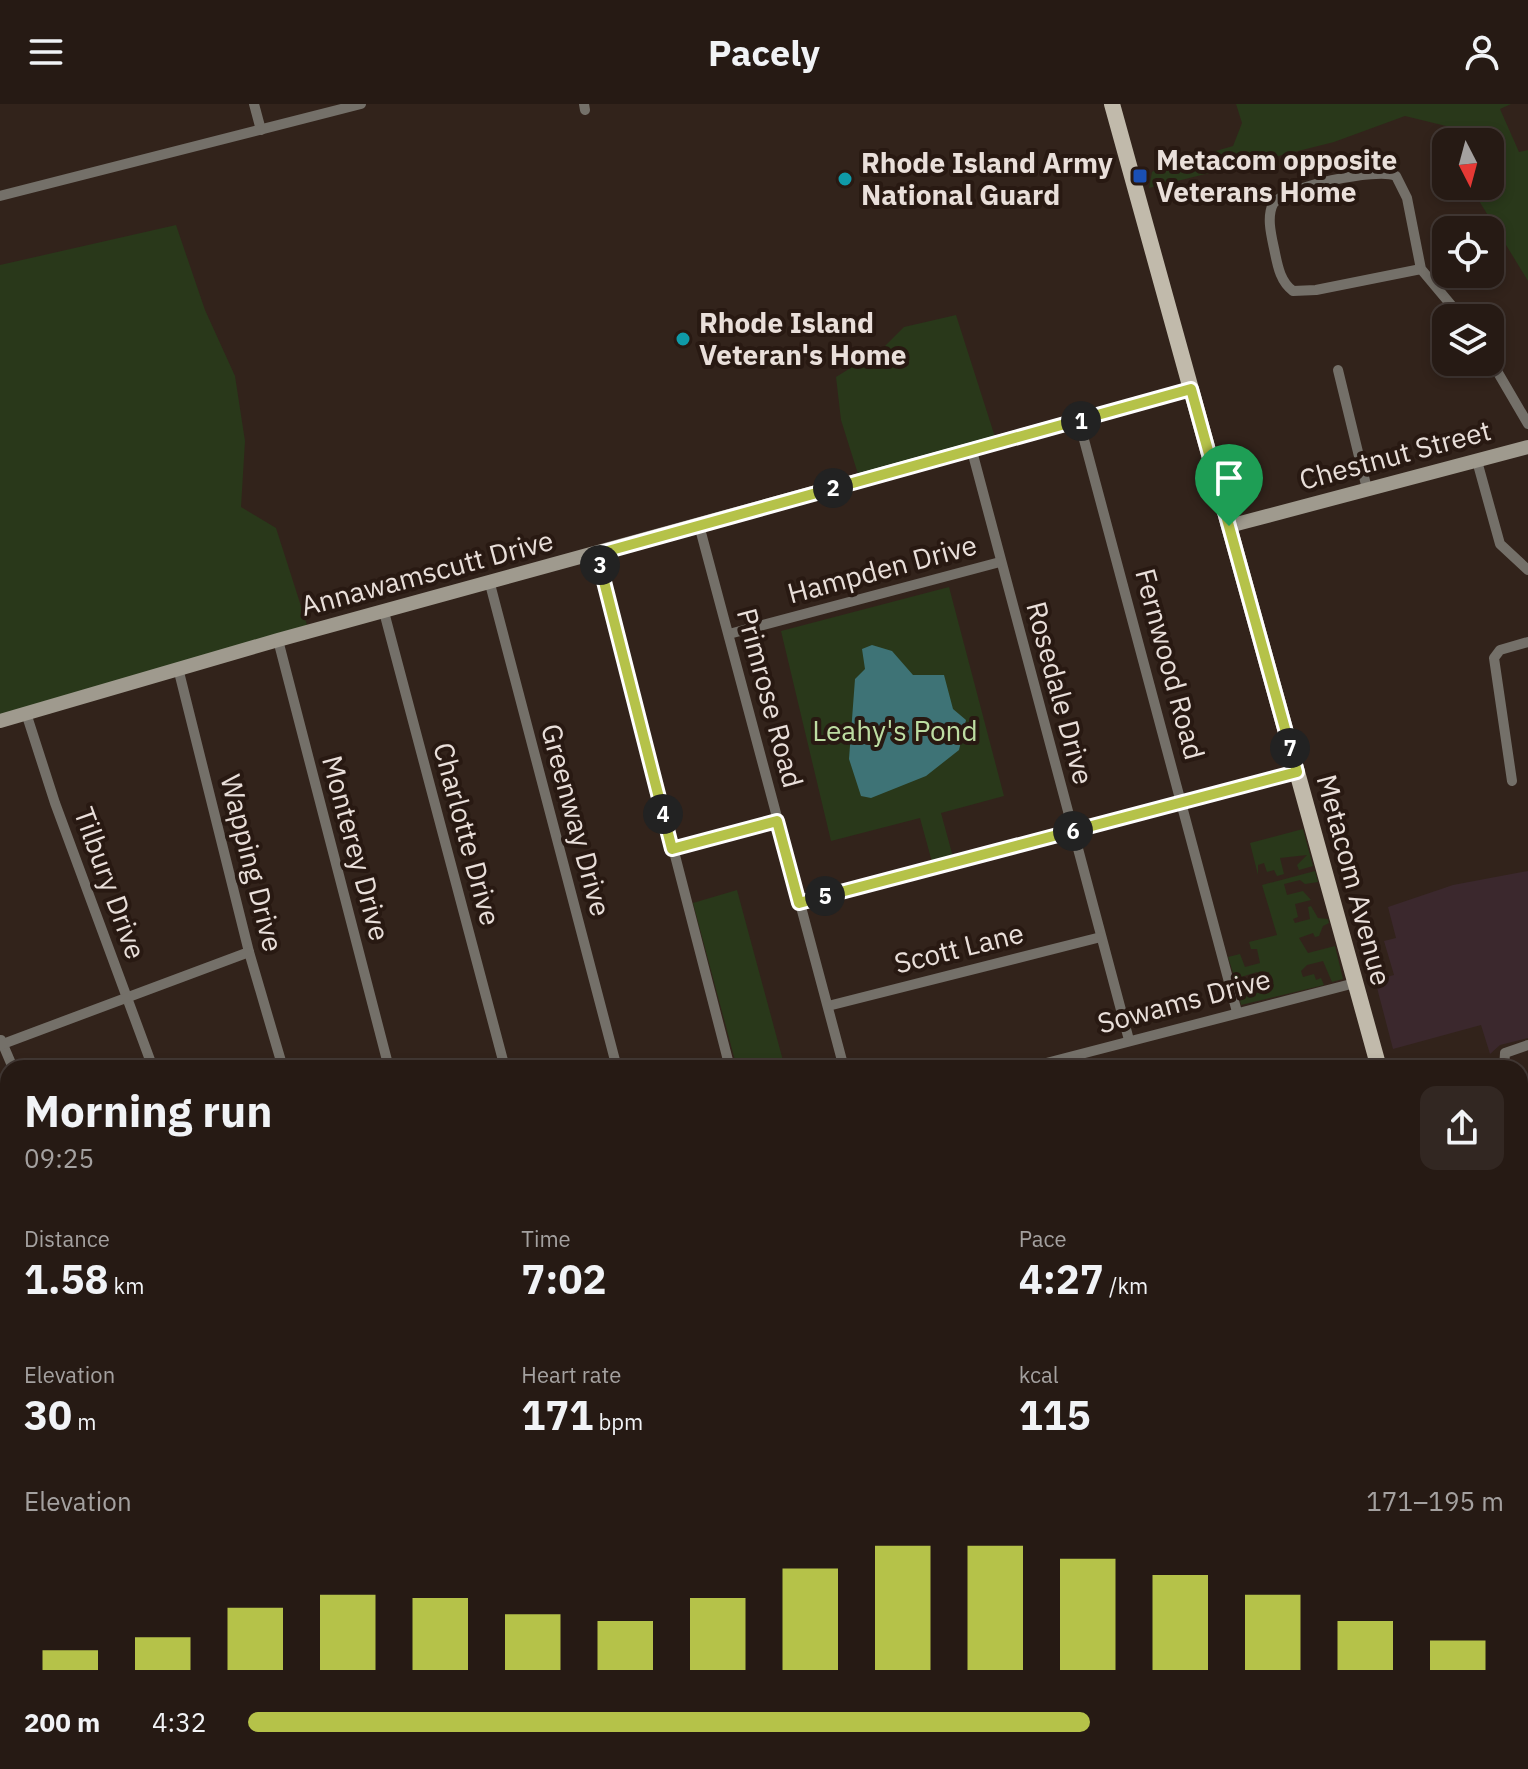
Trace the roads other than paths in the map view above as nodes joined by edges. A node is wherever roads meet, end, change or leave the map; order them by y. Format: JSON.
{"nodes":[{"id":1,"x":254,"y":104,"type":"edge"},
{"id":2,"x":361,"y":104,"type":"edge"},
{"id":3,"x":1112,"y":104,"type":"edge"},
{"id":4,"x":261,"y":130,"type":"junction"},
{"id":5,"x":0,"y":196,"type":"edge"},
{"id":6,"x":1421,"y":269,"type":"junction"},
{"id":7,"x":1450,"y":304,"type":"edge"},
{"id":8,"x":1338,"y":370,"type":"dead end"},
{"id":9,"x":1500,"y":376,"type":"edge"},
{"id":10,"x":1191,"y":389,"type":"junction"},
{"id":11,"x":1079,"y":421,"type":"junction"},
{"id":12,"x":1528,"y":424,"type":"edge"},
{"id":13,"x":1528,"y":447,"type":"edge"},
{"id":14,"x":972,"y":451,"type":"junction"},
{"id":15,"x":1477,"y":461,"type":"junction"},
{"id":16,"x":1367,"y":489,"type":"junction"},
{"id":17,"x":699,"y":525,"type":"junction"},
{"id":18,"x":1229,"y":526,"type":"junction"},
{"id":19,"x":597,"y":554,"type":"junction"},
{"id":20,"x":1000,"y":562,"type":"junction"},
{"id":21,"x":1528,"y":570,"type":"edge"},
{"id":22,"x":490,"y":584,"type":"junction"},
{"id":23,"x":384,"y":612,"type":"junction"},
{"id":24,"x":729,"y":634,"type":"junction"},
{"id":25,"x":278,"y":640,"type":"junction"},
{"id":26,"x":1528,"y":642,"type":"edge"},
{"id":27,"x":178,"y":668,"type":"junction"},
{"id":28,"x":26,"y":713,"type":"junction"},
{"id":29,"x":0,"y":721,"type":"edge"},
{"id":30,"x":1297,"y":772,"type":"junction"},
{"id":31,"x":1512,"y":781,"type":"dead end"},
{"id":32,"x":1182,"y":804,"type":"junction"},
{"id":33,"x":777,"y":821,"type":"junction"},
{"id":34,"x":1072,"y":832,"type":"junction"},
{"id":35,"x":672,"y":849,"type":"junction"},
{"id":36,"x":799,"y":903,"type":"junction"},
{"id":37,"x":1101,"y":937,"type":"junction"},
{"id":38,"x":249,"y":952,"type":"junction"},
{"id":39,"x":1355,"y":983,"type":"junction"},
{"id":40,"x":127,"y":997,"type":"junction"},
{"id":41,"x":828,"y":1006,"type":"junction"},
{"id":42,"x":1237,"y":1012,"type":"junction"},
{"id":43,"x":1129,"y":1040,"type":"junction"},
{"id":44,"x":1,"y":1043,"type":"edge"},
{"id":45,"x":1528,"y":1045,"type":"edge"},
{"id":46,"x":150,"y":1060,"type":"edge"},
{"id":47,"x":281,"y":1060,"type":"edge"},
{"id":48,"x":387,"y":1060,"type":"edge"},
{"id":49,"x":503,"y":1060,"type":"edge"},
{"id":50,"x":615,"y":1060,"type":"edge"},
{"id":51,"x":728,"y":1060,"type":"edge"},
{"id":52,"x":842,"y":1060,"type":"edge"},
{"id":53,"x":1056,"y":1060,"type":"edge"},
{"id":54,"x":1377,"y":1060,"type":"edge"},
{"id":55,"x":1505,"y":1060,"type":"edge"}],
"edges":[{"from":1,"to":4,"type":"street"},
{"from":2,"to":4,"type":"street"},
{"from":3,"to":10,"type":"main road","name":"Metacom Avenue"},
{"from":4,"to":5,"type":"street"},
{"from":6,"to":6,"type":"street"},
{"from":6,"to":7,"type":"street"},
{"from":8,"to":16,"type":"street"},
{"from":9,"to":12,"type":"street"},
{"from":10,"to":11,"type":"street","name":"Annawamscutt Drive"},
{"from":10,"to":18,"type":"main road","name":"Metacom Avenue"},
{"from":11,"to":14,"type":"street","name":"Annawamscutt Drive"},
{"from":11,"to":32,"type":"street","name":"Fernwood Road"},
{"from":13,"to":15,"type":"street","name":"Chestnut Street"},
{"from":14,"to":17,"type":"street","name":"Annawamscutt Drive"},
{"from":14,"to":20,"type":"street","name":"Rosedale Drive"},
{"from":15,"to":16,"type":"street","name":"Chestnut Street"},
{"from":15,"to":21,"type":"street"},
{"from":16,"to":18,"type":"street","name":"Chestnut Street"},
{"from":17,"to":19,"type":"street","name":"Annawamscutt Drive"},
{"from":17,"to":24,"type":"street","name":"Primrose Road"},
{"from":18,"to":30,"type":"main road","name":"Metacom Avenue"},
{"from":19,"to":22,"type":"street","name":"Annawamscutt Drive"},
{"from":19,"to":35,"type":"street"},
{"from":20,"to":24,"type":"street","name":"Hampden Drive"},
{"from":20,"to":34,"type":"street","name":"Rosedale Drive"},
{"from":22,"to":23,"type":"street","name":"Annawamscutt Drive"},
{"from":22,"to":50,"type":"street","name":"Greenway Drive"},
{"from":23,"to":25,"type":"street","name":"Annawamscutt Drive"},
{"from":23,"to":49,"type":"street","name":"Charlotte Drive"},
{"from":24,"to":33,"type":"street","name":"Primrose Road"},
{"from":25,"to":27,"type":"street","name":"Annawamscutt Drive"},
{"from":25,"to":48,"type":"street","name":"Monterey Drive"},
{"from":26,"to":31,"type":"street"},
{"from":27,"to":28,"type":"street","name":"Annawamscutt Drive"},
{"from":27,"to":38,"type":"street","name":"Wapping Drive"},
{"from":28,"to":29,"type":"street","name":"Annawamscutt Drive"},
{"from":28,"to":40,"type":"street","name":"Tilbury Drive"},
{"from":30,"to":32,"type":"street"},
{"from":30,"to":39,"type":"main road","name":"Metacom Avenue"},
{"from":32,"to":34,"type":"street"},
{"from":32,"to":42,"type":"street","name":"Fernwood Road"},
{"from":33,"to":35,"type":"street"},
{"from":33,"to":36,"type":"street","name":"Primrose Road"},
{"from":34,"to":36,"type":"street"},
{"from":34,"to":37,"type":"street","name":"Rosedale Drive"},
{"from":35,"to":51,"type":"street"},
{"from":36,"to":41,"type":"street","name":"Primrose Road"},
{"from":37,"to":41,"type":"street","name":"Scott Lane"},
{"from":37,"to":43,"type":"street","name":"Rosedale Drive"},
{"from":38,"to":40,"type":"street"},
{"from":38,"to":47,"type":"street","name":"Wapping Drive"},
{"from":39,"to":42,"type":"street","name":"Sowams Drive"},
{"from":39,"to":54,"type":"main road","name":"Metacom Avenue"},
{"from":40,"to":44,"type":"street"},
{"from":40,"to":46,"type":"street","name":"Tilbury Drive"},
{"from":41,"to":52,"type":"street","name":"Primrose Road"},
{"from":42,"to":43,"type":"street","name":"Sowams Drive"},
{"from":43,"to":53,"type":"street","name":"Sowams Drive"},
{"from":45,"to":55,"type":"street"}]}
